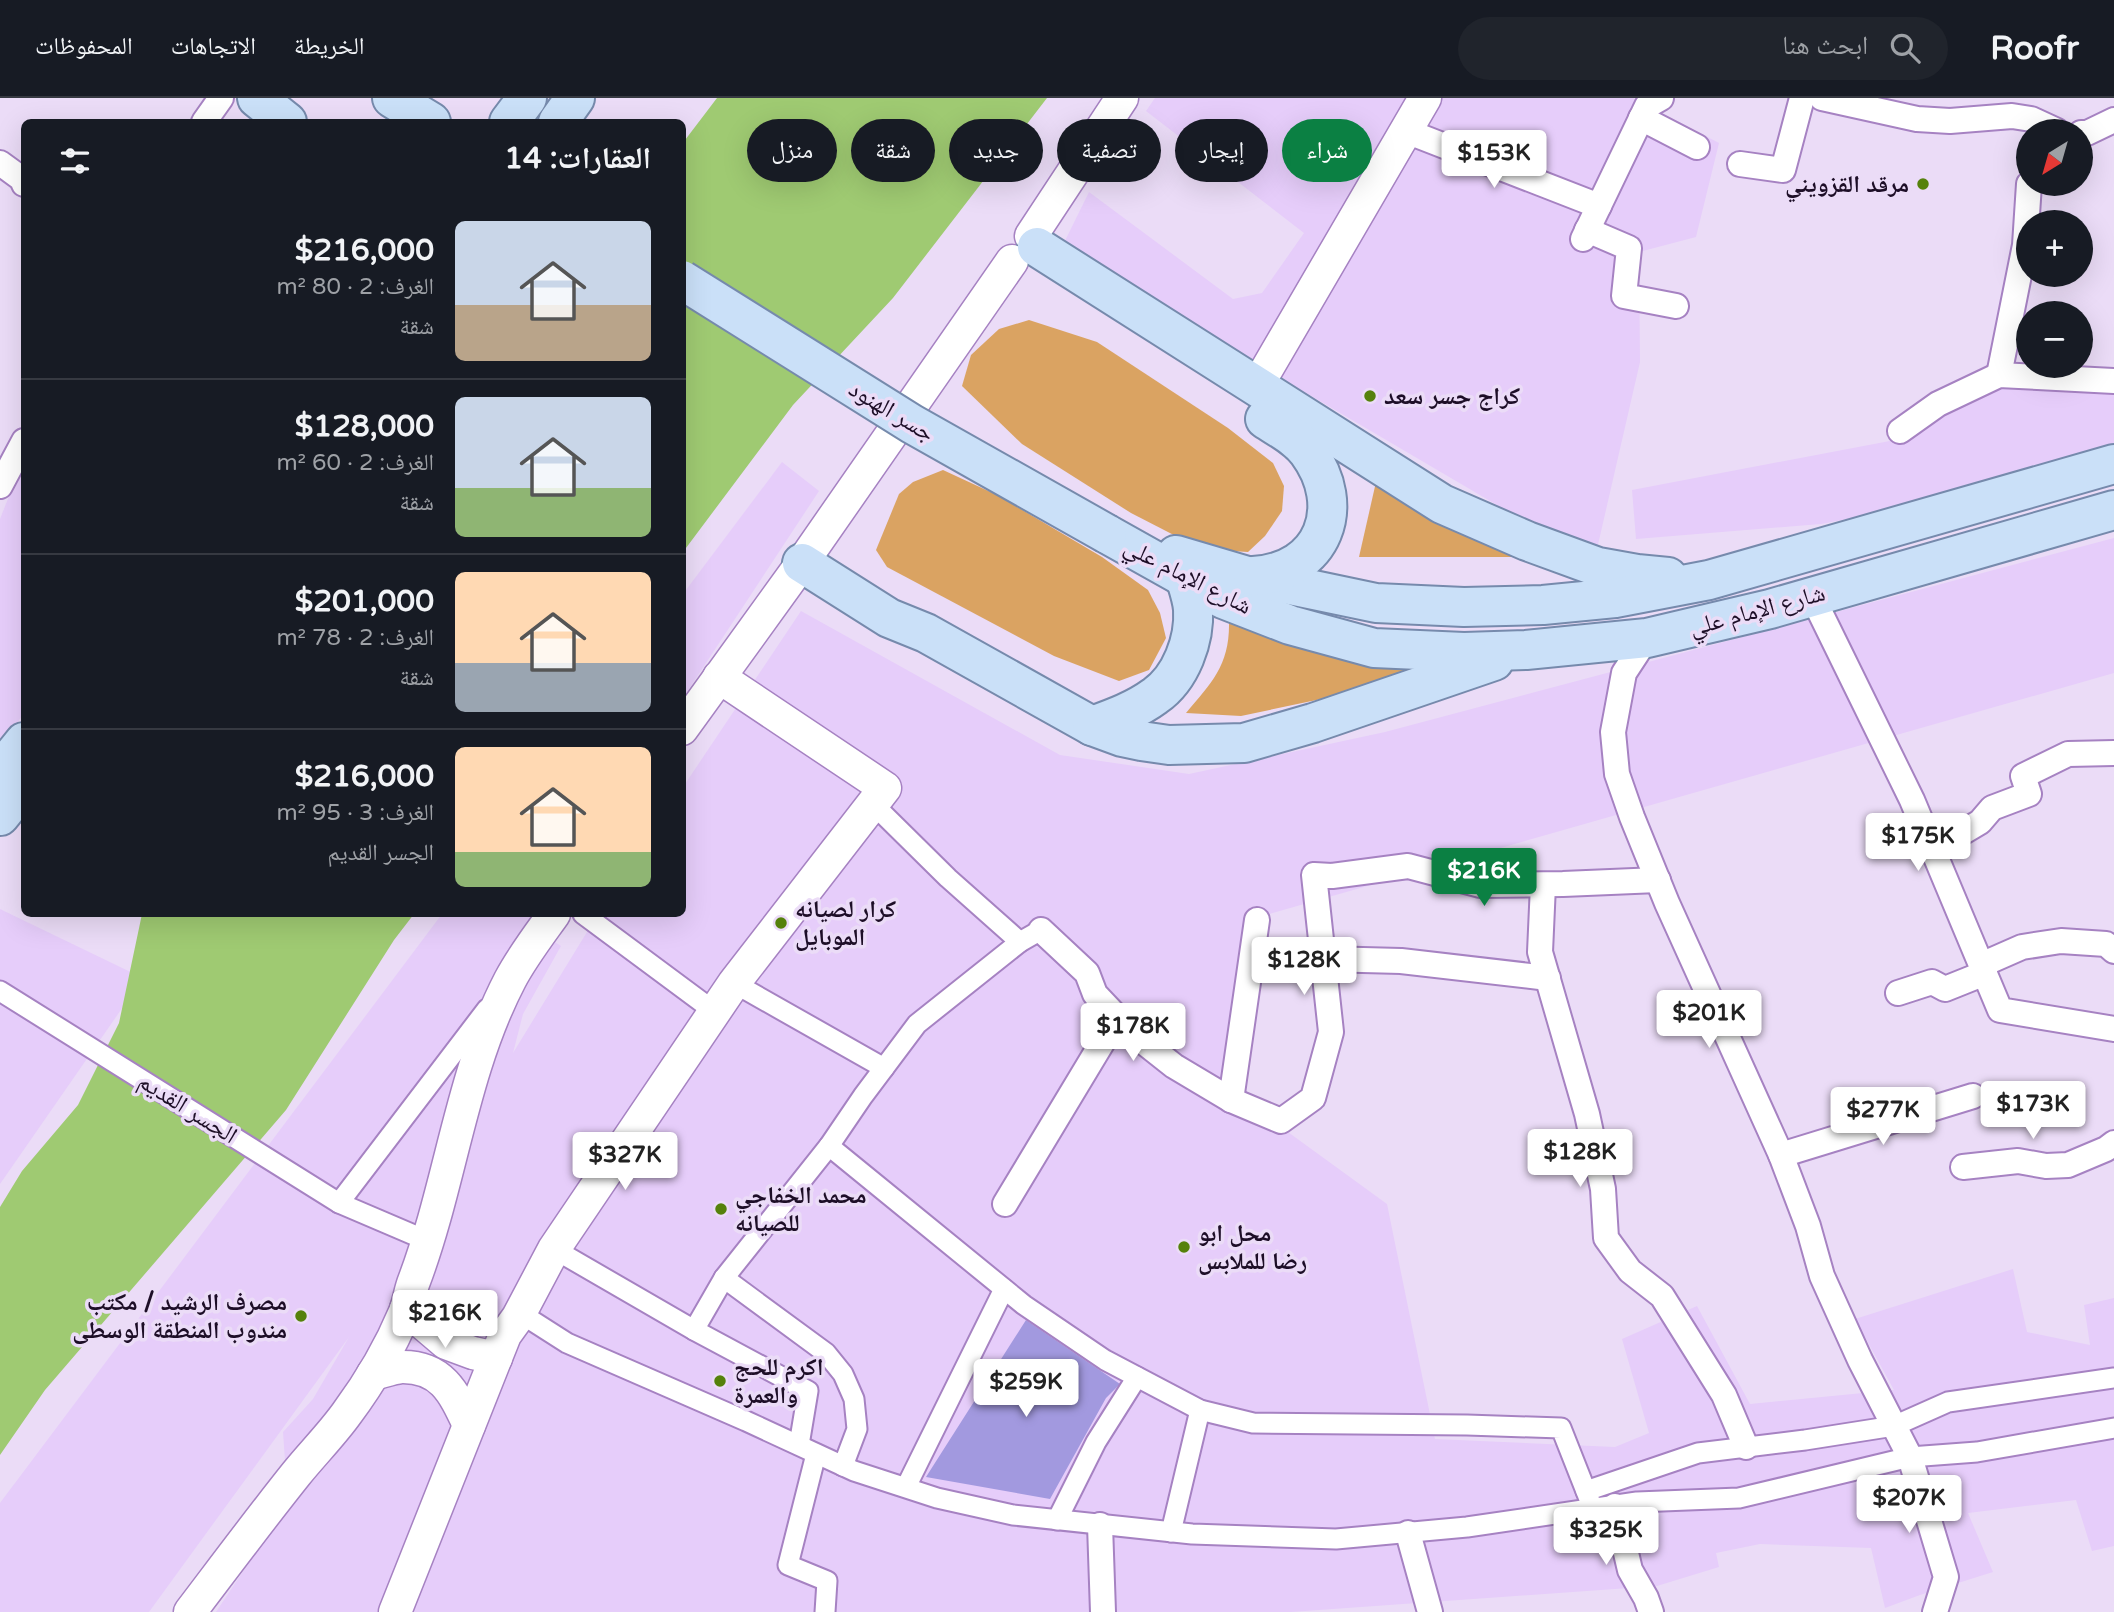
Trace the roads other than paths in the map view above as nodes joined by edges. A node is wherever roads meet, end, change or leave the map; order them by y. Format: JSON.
{"nodes":[{"id":1,"x":221,"y":98,"type":"edge"},
{"id":2,"x":257,"y":98,"type":"edge"},
{"id":3,"x":391,"y":98,"type":"edge"},
{"id":4,"x":527,"y":98,"type":"edge"},
{"id":5,"x":575,"y":98,"type":"edge"},
{"id":6,"x":1122,"y":98,"type":"edge"},
{"id":7,"x":1425,"y":98,"type":"edge"},
{"id":8,"x":1802,"y":98,"type":"edge"},
{"id":9,"x":1822,"y":98,"type":"edge"},
{"id":10,"x":1646,"y":105,"type":"edge"},
{"id":11,"x":2029,"y":116,"type":"edge"},
{"id":12,"x":206,"y":119,"type":"edge"},
{"id":13,"x":283,"y":119,"type":"edge"},
{"id":14,"x":426,"y":119,"type":"edge"},
{"id":15,"x":511,"y":119,"type":"edge"},
{"id":16,"x":560,"y":119,"type":"edge"},
{"id":17,"x":2114,"y":120,"type":"edge"},
{"id":18,"x":2093,"y":130,"type":"edge"},
{"id":19,"x":1406,"y":131,"type":"junction"},
{"id":20,"x":1696,"y":147,"type":"dead end"},
{"id":21,"x":0,"y":163,"type":"edge"},
{"id":22,"x":1740,"y":164,"type":"dead end"},
{"id":23,"x":21,"y":178,"type":"edge"},
{"id":24,"x":2028,"y":196,"type":"edge"},
{"id":25,"x":1599,"y":206,"type":"junction"},
{"id":26,"x":1027,"y":252,"type":"junction"},
{"id":27,"x":686,"y":283,"type":"edge"},
{"id":28,"x":1676,"y":306,"type":"dead end"},
{"id":29,"x":1999,"y":376,"type":"junction"},
{"id":30,"x":2114,"y":382,"type":"edge"},
{"id":31,"x":1257,"y":386,"type":"junction"},
{"id":32,"x":1900,"y":431,"type":"dead end"},
{"id":33,"x":21,"y":447,"type":"edge"},
{"id":34,"x":2114,"y":464,"type":"edge"},
{"id":35,"x":0,"y":486,"type":"edge"},
{"id":36,"x":2114,"y":510,"type":"edge"},
{"id":37,"x":1107,"y":534,"type":"junction"},
{"id":38,"x":808,"y":554,"type":"junction"},
{"id":39,"x":1247,"y":576,"type":"junction"},
{"id":40,"x":1185,"y":577,"type":"junction"},
{"id":41,"x":1717,"y":577,"type":"junction"},
{"id":42,"x":1812,"y":596,"type":"junction"},
{"id":43,"x":1737,"y":617,"type":"junction"},
{"id":44,"x":1647,"y":638,"type":"junction"},
{"id":45,"x":1526,"y":650,"type":"junction"},
{"id":46,"x":719,"y":677,"type":"junction"},
{"id":47,"x":686,"y":723,"type":"edge"},
{"id":48,"x":1092,"y":726,"type":"junction"},
{"id":49,"x":21,"y":746,"type":"edge"},
{"id":50,"x":2114,"y":753,"type":"edge"},
{"id":51,"x":0,"y":772,"type":"edge"},
{"id":52,"x":21,"y":790,"type":"edge"},
{"id":53,"x":873,"y":804,"type":"junction"},
{"id":54,"x":0,"y":816,"type":"edge"},
{"id":55,"x":1933,"y":850,"type":"junction"},
{"id":56,"x":1658,"y":880,"type":"junction"},
{"id":57,"x":1543,"y":885,"type":"junction"},
{"id":58,"x":552,"y":917,"type":"edge"},
{"id":59,"x":587,"y":917,"type":"edge"},
{"id":60,"x":1257,"y":920,"type":"dead end"},
{"id":61,"x":1030,"y":936,"type":"junction"},
{"id":62,"x":2114,"y":951,"type":"edge"},
{"id":63,"x":1324,"y":959,"type":"junction"},
{"id":64,"x":1983,"y":969,"type":"junction"},
{"id":65,"x":511,"y":978,"type":"junction"},
{"id":66,"x":1548,"y":978,"type":"junction"},
{"id":67,"x":734,"y":983,"type":"junction"},
{"id":68,"x":0,"y":991,"type":"edge"},
{"id":69,"x":1898,"y":993,"type":"dead end"},
{"id":70,"x":715,"y":1012,"type":"junction"},
{"id":71,"x":1117,"y":1018,"type":"junction"},
{"id":72,"x":2114,"y":1029,"type":"edge"},
{"id":73,"x":884,"y":1068,"type":"junction"},
{"id":74,"x":1973,"y":1096,"type":"dead end"},
{"id":75,"x":1231,"y":1100,"type":"junction"},
{"id":76,"x":2114,"y":1143,"type":"edge"},
{"id":77,"x":829,"y":1146,"type":"junction"},
{"id":78,"x":1781,"y":1155,"type":"junction"},
{"id":79,"x":1963,"y":1167,"type":"dead end"},
{"id":80,"x":339,"y":1203,"type":"junction"},
{"id":81,"x":1005,"y":1204,"type":"dead end"},
{"id":82,"x":428,"y":1241,"type":"junction"},
{"id":83,"x":554,"y":1249,"type":"junction"},
{"id":84,"x":724,"y":1278,"type":"junction"},
{"id":85,"x":1004,"y":1289,"type":"junction"},
{"id":86,"x":406,"y":1309,"type":"junction"},
{"id":87,"x":520,"y":1314,"type":"junction"},
{"id":88,"x":694,"y":1330,"type":"junction"},
{"id":89,"x":496,"y":1358,"type":"junction"},
{"id":90,"x":373,"y":1374,"type":"junction"},
{"id":91,"x":1137,"y":1377,"type":"junction"},
{"id":92,"x":2114,"y":1378,"type":"edge"},
{"id":93,"x":1200,"y":1410,"type":"junction"},
{"id":94,"x":469,"y":1425,"type":"junction"},
{"id":95,"x":1894,"y":1426,"type":"junction"},
{"id":96,"x":2114,"y":1428,"type":"edge"},
{"id":97,"x":1746,"y":1447,"type":"junction"},
{"id":98,"x":808,"y":1450,"type":"junction"},
{"id":99,"x":1910,"y":1457,"type":"junction"},
{"id":100,"x":843,"y":1466,"type":"junction"},
{"id":101,"x":906,"y":1487,"type":"junction"},
{"id":102,"x":1598,"y":1502,"type":"junction"},
{"id":103,"x":1057,"y":1520,"type":"junction"},
{"id":104,"x":1100,"y":1525,"type":"junction"},
{"id":105,"x":1171,"y":1532,"type":"junction"},
{"id":106,"x":1408,"y":1533,"type":"junction"},
{"id":107,"x":190,"y":1612,"type":"edge"},
{"id":108,"x":395,"y":1612,"type":"edge"},
{"id":109,"x":825,"y":1612,"type":"edge"},
{"id":110,"x":1103,"y":1612,"type":"edge"},
{"id":111,"x":1430,"y":1612,"type":"edge"},
{"id":112,"x":1651,"y":1612,"type":"edge"},
{"id":113,"x":1936,"y":1612,"type":"edge"}],
"edges":[{"from":1,"to":12,"type":"street"},
{"from":2,"to":13,"type":"main road"},
{"from":3,"to":14,"type":"main road"},
{"from":4,"to":15,"type":"main road"},
{"from":5,"to":16,"type":"main road"},
{"from":6,"to":26,"type":"street"},
{"from":7,"to":19,"type":"street"},
{"from":8,"to":22,"type":"street"},
{"from":9,"to":11,"type":"street"},
{"from":10,"to":20,"type":"street"},
{"from":10,"to":25,"type":"street"},
{"from":17,"to":18,"type":"street"},
{"from":19,"to":25,"type":"street"},
{"from":19,"to":31,"type":"street"},
{"from":21,"to":23,"type":"street"},
{"from":24,"to":29,"type":"street"},
{"from":25,"to":28,"type":"street"},
{"from":26,"to":31,"type":"main road"},
{"from":26,"to":38,"type":"street"},
{"from":26,"to":39,"type":"main road"},
{"from":27,"to":37,"type":"main road","name":"جسر الهنود","bridge":true},
{"from":29,"to":30,"type":"street"},
{"from":29,"to":32,"type":"street"},
{"from":31,"to":41,"type":"main road"},
{"from":33,"to":35,"type":"street"},
{"from":34,"to":41,"type":"main road","name":"شارع الإمام علي"},
{"from":36,"to":42,"type":"main road","name":"شارع الإمام علي"},
{"from":37,"to":39,"type":"main road","name":"شارع الإمام علي"},
{"from":37,"to":40,"type":"main road","name":"شارع الإمام علي"},
{"from":38,"to":46,"type":"street"},
{"from":38,"to":48,"type":"main road"},
{"from":39,"to":41,"type":"main road","name":"شارع الإمام علي"},
{"from":40,"to":45,"type":"main road","name":"شارع الإمام علي"},
{"from":40,"to":48,"type":"main road"},
{"from":41,"to":43,"type":"main road"},
{"from":42,"to":43,"type":"main road","name":"شارع الإمام علي"},
{"from":42,"to":55,"type":"street"},
{"from":43,"to":44,"type":"main road","name":"شارع الإمام علي"},
{"from":44,"to":45,"type":"main road","name":"شارع الإمام علي"},
{"from":44,"to":56,"type":"street"},
{"from":45,"to":48,"type":"main road"},
{"from":46,"to":47,"type":"street"},
{"from":46,"to":53,"type":"street"},
{"from":49,"to":51,"type":"main road"},
{"from":50,"to":55,"type":"street"},
{"from":52,"to":54,"type":"main road"},
{"from":53,"to":61,"type":"street"},
{"from":53,"to":67,"type":"street"},
{"from":55,"to":64,"type":"street"},
{"from":56,"to":57,"type":"street"},
{"from":56,"to":78,"type":"street"},
{"from":57,"to":63,"type":"street"},
{"from":57,"to":66,"type":"street"},
{"from":58,"to":65,"type":"street"},
{"from":59,"to":70,"type":"street"},
{"from":60,"to":75,"type":"street"},
{"from":61,"to":71,"type":"street"},
{"from":61,"to":73,"type":"street"},
{"from":62,"to":64,"type":"street"},
{"from":63,"to":66,"type":"street"},
{"from":63,"to":75,"type":"street"},
{"from":64,"to":69,"type":"street"},
{"from":64,"to":72,"type":"street"},
{"from":65,"to":80,"type":"street"},
{"from":65,"to":82,"type":"street"},
{"from":66,"to":97,"type":"street"},
{"from":67,"to":70,"type":"street"},
{"from":67,"to":73,"type":"street"},
{"from":68,"to":80,"type":"street","name":"الجسر القديم"},
{"from":70,"to":83,"type":"street"},
{"from":71,"to":75,"type":"street"},
{"from":71,"to":81,"type":"street"},
{"from":73,"to":77,"type":"street"},
{"from":74,"to":78,"type":"street"},
{"from":76,"to":79,"type":"street"},
{"from":77,"to":84,"type":"street"},
{"from":77,"to":85,"type":"street"},
{"from":78,"to":95,"type":"street"},
{"from":80,"to":82,"type":"street","name":"الجسر القديم"},
{"from":82,"to":86,"type":"street"},
{"from":83,"to":87,"type":"street"},
{"from":83,"to":88,"type":"street"},
{"from":84,"to":88,"type":"street"},
{"from":84,"to":100,"type":"street"},
{"from":85,"to":91,"type":"street"},
{"from":85,"to":101,"type":"street"},
{"from":86,"to":89,"type":"street"},
{"from":86,"to":90,"type":"street"},
{"from":87,"to":89,"type":"street"},
{"from":87,"to":98,"type":"street"},
{"from":88,"to":98,"type":"street"},
{"from":89,"to":94,"type":"street"},
{"from":90,"to":94,"type":"street"},
{"from":90,"to":107,"type":"street"},
{"from":91,"to":93,"type":"street"},
{"from":91,"to":103,"type":"street"},
{"from":92,"to":95,"type":"street"},
{"from":93,"to":102,"type":"street"},
{"from":93,"to":105,"type":"street"},
{"from":94,"to":108,"type":"street"},
{"from":95,"to":97,"type":"street"},
{"from":95,"to":99,"type":"street"},
{"from":96,"to":99,"type":"street"},
{"from":97,"to":102,"type":"street"},
{"from":98,"to":100,"type":"street"},
{"from":98,"to":109,"type":"street"},
{"from":99,"to":102,"type":"street"},
{"from":99,"to":113,"type":"street"},
{"from":100,"to":101,"type":"street"},
{"from":101,"to":103,"type":"street"},
{"from":102,"to":106,"type":"street"},
{"from":102,"to":112,"type":"street"},
{"from":103,"to":104,"type":"street"},
{"from":104,"to":105,"type":"street"},
{"from":104,"to":110,"type":"street"},
{"from":105,"to":106,"type":"street"},
{"from":106,"to":111,"type":"street"}]}
